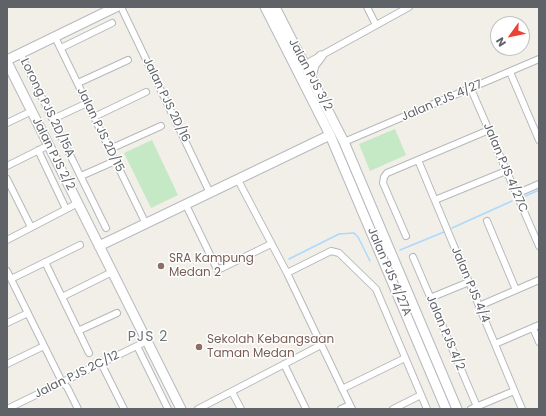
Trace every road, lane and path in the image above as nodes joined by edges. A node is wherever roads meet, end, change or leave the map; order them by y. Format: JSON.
{"nodes":[{"id":1,"x":116,"y":7,"type":"edge"},
{"id":2,"x":121,"y":7,"type":"edge"},
{"id":3,"x":265,"y":7,"type":"edge"},
{"id":4,"x":275,"y":7,"type":"edge"},
{"id":5,"x":367,"y":7,"type":"edge"},
{"id":6,"x":409,"y":7,"type":"edge"},
{"id":7,"x":112,"y":23,"type":"dead end"},
{"id":8,"x":376,"y":25,"type":"junction"},
{"id":9,"x":55,"y":36,"type":"junction"},
{"id":10,"x":61,"y":48,"type":"junction"},
{"id":11,"x":20,"y":53,"type":"junction"},
{"id":12,"x":321,"y":56,"type":"junction"},
{"id":13,"x":539,"y":59,"type":"edge"},
{"id":14,"x":128,"y":60,"type":"dead end"},
{"id":15,"x":7,"y":61,"type":"edge"},
{"id":16,"x":301,"y":67,"type":"junction"},
{"id":17,"x":510,"y":72,"type":"junction"},
{"id":18,"x":311,"y":77,"type":"junction"},
{"id":19,"x":11,"y":79,"type":"edge"},
{"id":20,"x":78,"y":83,"type":"junction"},
{"id":21,"x":471,"y":89,"type":"junction"},
{"id":22,"x":146,"y":92,"type":"dead end"},
{"id":23,"x":87,"y":103,"type":"junction"},
{"id":24,"x":32,"y":111,"type":"junction"},
{"id":25,"x":94,"y":117,"type":"junction"},
{"id":26,"x":53,"y":119,"type":"junction"},
{"id":27,"x":324,"y":121,"type":"junction"},
{"id":28,"x":7,"y":123,"type":"edge"},
{"id":29,"x":160,"y":126,"type":"dead end"},
{"id":30,"x":489,"y":130,"type":"junction"},
{"id":31,"x":330,"y":135,"type":"junction"},
{"id":32,"x":539,"y":140,"type":"edge"},
{"id":33,"x":318,"y":141,"type":"junction"},
{"id":34,"x":344,"y":142,"type":"junction"},
{"id":35,"x":49,"y":145,"type":"junction"},
{"id":36,"x":38,"y":150,"type":"junction"},
{"id":37,"x":110,"y":150,"type":"junction"},
{"id":38,"x":337,"y":150,"type":"junction"},
{"id":39,"x":418,"y":160,"type":"junction"},
{"id":40,"x":115,"y":161,"type":"junction"},
{"id":41,"x":7,"y":166,"type":"edge"},
{"id":42,"x":506,"y":170,"type":"junction"},
{"id":43,"x":81,"y":176,"type":"junction"},
{"id":44,"x":7,"y":179,"type":"edge"},
{"id":45,"x":238,"y":180,"type":"junction"},
{"id":46,"x":539,"y":184,"type":"edge"},
{"id":47,"x":210,"y":193,"type":"junction"},
{"id":48,"x":516,"y":194,"type":"junction"},
{"id":49,"x":435,"y":200,"type":"junction"},
{"id":50,"x":78,"y":203,"type":"junction"},
{"id":51,"x":186,"y":205,"type":"junction"},
{"id":52,"x":66,"y":209,"type":"junction"},
{"id":53,"x":487,"y":221,"type":"dead end"},
{"id":54,"x":146,"y":224,"type":"junction"},
{"id":55,"x":31,"y":227,"type":"junction"},
{"id":56,"x":106,"y":228,"type":"dead end"},
{"id":57,"x":406,"y":236,"type":"dead end"},
{"id":58,"x":7,"y":240,"type":"edge"},
{"id":59,"x":271,"y":244,"type":"junction"},
{"id":60,"x":80,"y":245,"type":"dead end"},
{"id":61,"x":99,"y":246,"type":"junction"},
{"id":62,"x":539,"y":246,"type":"edge"},
{"id":63,"x":413,"y":258,"type":"dead end"},
{"id":64,"x":45,"y":262,"type":"junction"},
{"id":65,"x":7,"y":271,"type":"edge"},
{"id":66,"x":112,"y":272,"type":"junction"},
{"id":67,"x":286,"y":273,"type":"junction"},
{"id":68,"x":402,"y":278,"type":"junction"},
{"id":69,"x":11,"y":279,"type":"junction"},
{"id":70,"x":539,"y":280,"type":"edge"},
{"id":71,"x":393,"y":282,"type":"junction"},
{"id":72,"x":469,"y":282,"type":"junction"},
{"id":73,"x":516,"y":290,"type":"junction"},
{"id":74,"x":62,"y":297,"type":"junction"},
{"id":75,"x":430,"y":298,"type":"junction"},
{"id":76,"x":412,"y":301,"type":"junction"},
{"id":77,"x":403,"y":306,"type":"junction"},
{"id":78,"x":479,"y":306,"type":"junction"},
{"id":79,"x":28,"y":313,"type":"junction"},
{"id":80,"x":116,"y":313,"type":"dead end"},
{"id":81,"x":7,"y":323,"type":"edge"},
{"id":82,"x":536,"y":326,"type":"edge"},
{"id":83,"x":78,"y":331,"type":"junction"},
{"id":84,"x":147,"y":341,"type":"junction"},
{"id":85,"x":539,"y":342,"type":"edge"},
{"id":86,"x":495,"y":344,"type":"junction"},
{"id":87,"x":321,"y":345,"type":"junction"},
{"id":88,"x":44,"y":346,"type":"junction"},
{"id":89,"x":137,"y":346,"type":"junction"},
{"id":90,"x":89,"y":353,"type":"dead end"},
{"id":91,"x":405,"y":358,"type":"junction"},
{"id":92,"x":102,"y":363,"type":"junction"},
{"id":93,"x":7,"y":364,"type":"edge"},
{"id":94,"x":284,"y":364,"type":"junction"},
{"id":95,"x":62,"y":382,"type":"junction"},
{"id":96,"x":342,"y":388,"type":"junction"},
{"id":97,"x":514,"y":391,"type":"junction"},
{"id":98,"x":232,"y":392,"type":"junction"},
{"id":99,"x":421,"y":395,"type":"junction"},
{"id":100,"x":351,"y":407,"type":"edge"},
{"id":101,"x":475,"y":408,"type":"edge"},
{"id":102,"x":7,"y":409,"type":"edge"},
{"id":103,"x":78,"y":409,"type":"edge"},
{"id":104,"x":124,"y":409,"type":"edge"},
{"id":105,"x":168,"y":409,"type":"edge"},
{"id":106,"x":180,"y":409,"type":"edge"},
{"id":107,"x":198,"y":409,"type":"edge"},
{"id":108,"x":241,"y":409,"type":"edge"},
{"id":109,"x":306,"y":409,"type":"edge"},
{"id":110,"x":341,"y":409,"type":"edge"},
{"id":111,"x":393,"y":409,"type":"edge"},
{"id":112,"x":427,"y":409,"type":"edge"},
{"id":113,"x":446,"y":409,"type":"edge"},
{"id":114,"x":458,"y":409,"type":"edge"},
{"id":115,"x":522,"y":409,"type":"edge"}],
"edges":[{"from":1,"to":9,"type":"main road"},
{"from":2,"to":47,"type":"street","name":"Jalan PJS 2D/16"},
{"from":3,"to":16,"type":"main road","name":"Jalan PJS 3/2"},
{"from":4,"to":16,"type":"main road","name":"Jalan PJS 3/2"},
{"from":5,"to":8,"type":"street"},
{"from":6,"to":8,"type":"street"},
{"from":7,"to":10,"type":"street"},
{"from":8,"to":12,"type":"street"},
{"from":9,"to":10,"type":"street","name":"Jalan PJS 2D/15"},
{"from":9,"to":11,"type":"main road"},
{"from":10,"to":20,"type":"street","name":"Jalan PJS 2D/15"},
{"from":11,"to":15,"type":"main road"},
{"from":11,"to":26,"type":"street","name":"Lorong PJS 2D/15A"},
{"from":12,"to":16,"type":"street"},
{"from":12,"to":18,"type":"main road"},
{"from":13,"to":17,"type":"street","name":"Jalan PJS 4/27"},
{"from":14,"to":20,"type":"street"},
{"from":15,"to":19,"type":"main road","name":"Jalan PJS 2/2"},
{"from":16,"to":18,"type":"main road","name":"Jalan PJS 3/2"},
{"from":16,"to":27,"type":"main road","name":"Jalan PJS 3/2"},
{"from":17,"to":21,"type":"street","name":"Jalan PJS 4/27"},
{"from":17,"to":32,"type":"street"},
{"from":18,"to":34,"type":"main road","name":"Jalan PJS 3/2"},
{"from":19,"to":24,"type":"main road","name":"Jalan PJS 2/2"},
{"from":20,"to":23,"type":"street","name":"Jalan PJS 2D/15"},
{"from":21,"to":30,"type":"street","name":"Jalan PJS 4/27C"},
{"from":21,"to":34,"type":"street","name":"Jalan PJS 4/27"},
{"from":22,"to":25,"type":"street"},
{"from":23,"to":25,"type":"street","name":"Jalan PJS 2D/15"},
{"from":23,"to":26,"type":"street"},
{"from":24,"to":28,"type":"street"},
{"from":24,"to":35,"type":"main road","name":"Jalan PJS 2/2"},
{"from":25,"to":37,"type":"street","name":"Jalan PJS 2D/15"},
{"from":26,"to":43,"type":"street","name":"Lorong PJS 2D/15A"},
{"from":27,"to":31,"type":"main road","name":"Jalan PJS 3/2"},
{"from":27,"to":33,"type":"main road"},
{"from":29,"to":37,"type":"street"},
{"from":30,"to":39,"type":"street"},
{"from":30,"to":42,"type":"street","name":"Jalan PJS 4/27C"},
{"from":31,"to":33,"type":"main road"},
{"from":31,"to":38,"type":"main road","name":"Jalan PJS 4/27A"},
{"from":33,"to":38,"type":"main road"},
{"from":33,"to":45,"type":"main road"},
{"from":34,"to":68,"type":"main road","name":"Jalan PJS 4/27A"},
{"from":35,"to":36,"type":"street"},
{"from":35,"to":50,"type":"main road","name":"Jalan PJS 2/2"},
{"from":36,"to":41,"type":"street"},
{"from":36,"to":52,"type":"street"},
{"from":37,"to":40,"type":"street","name":"Jalan PJS 2D/15"},
{"from":38,"to":71,"type":"main road","name":"Jalan PJS 4/27A"},
{"from":39,"to":49,"type":"street","name":"Jalan PJS 4/4"},
{"from":39,"to":57,"type":"street"},
{"from":40,"to":43,"type":"street"},
{"from":40,"to":54,"type":"street","name":"Jalan PJS 2D/15"},
{"from":42,"to":48,"type":"street","name":"Jalan PJS 4/27C"},
{"from":42,"to":49,"type":"street"},
{"from":43,"to":56,"type":"street","name":"Lorong PJS 2D/15A"},
{"from":44,"to":55,"type":"street"},
{"from":45,"to":47,"type":"main road"},
{"from":45,"to":59,"type":"street"},
{"from":46,"to":48,"type":"street"},
{"from":47,"to":51,"type":"main road"},
{"from":48,"to":62,"type":"street","name":"Jalan PJS 4/27C"},
{"from":49,"to":72,"type":"street","name":"Jalan PJS 4/4"},
{"from":50,"to":52,"type":"street"},
{"from":50,"to":61,"type":"main road","name":"Jalan PJS 2/2"},
{"from":51,"to":54,"type":"main road"},
{"from":51,"to":59,"type":"street"},
{"from":52,"to":55,"type":"street"},
{"from":53,"to":73,"type":"street"},
{"from":54,"to":61,"type":"main road"},
{"from":55,"to":58,"type":"street"},
{"from":59,"to":67,"type":"street"},
{"from":60,"to":64,"type":"street"},
{"from":61,"to":66,"type":"main road","name":"Jalan PJS 2/2"},
{"from":63,"to":75,"type":"street","name":"Jalan PJS 4/2"},
{"from":64,"to":69,"type":"street"},
{"from":64,"to":74,"type":"street"},
{"from":65,"to":69,"type":"street"},
{"from":66,"to":74,"type":"street"},
{"from":66,"to":84,"type":"main road","name":"Jalan PJS 2/2"},
{"from":67,"to":87,"type":"street"},
{"from":67,"to":91,"type":"street"},
{"from":68,"to":71,"type":"main road"},
{"from":68,"to":76,"type":"main road","name":"Jalan PJS 4/27A"},
{"from":69,"to":79,"type":"street"},
{"from":70,"to":73,"type":"street"},
{"from":71,"to":77,"type":"main road","name":"Jalan PJS 4/27A"},
{"from":72,"to":75,"type":"street"},
{"from":72,"to":78,"type":"street","name":"Jalan PJS 4/4"},
{"from":73,"to":78,"type":"street"},
{"from":74,"to":83,"type":"street"},
{"from":75,"to":101,"type":"street","name":"Jalan PJS 4/2"},
{"from":76,"to":77,"type":"main road"},
{"from":76,"to":114,"type":"main road","name":"Jalan PJS 4/27A"},
{"from":77,"to":113,"type":"main road","name":"Jalan PJS 4/27A"},
{"from":78,"to":86,"type":"street","name":"Jalan PJS 4/4"},
{"from":79,"to":81,"type":"street"},
{"from":79,"to":88,"type":"street"},
{"from":80,"to":83,"type":"street"},
{"from":82,"to":85,"type":"street"},
{"from":82,"to":86,"type":"street"},
{"from":83,"to":90,"type":"street"},
{"from":84,"to":89,"type":"street","name":"Jalan PJS 2C/12"},
{"from":84,"to":106,"type":"main road","name":"Jalan PJS 2/2"},
{"from":86,"to":97,"type":"street","name":"Jalan PJS 4/4"},
{"from":87,"to":94,"type":"street"},
{"from":87,"to":96,"type":"street"},
{"from":88,"to":93,"type":"street"},
{"from":88,"to":95,"type":"street"},
{"from":89,"to":92,"type":"street","name":"Jalan PJS 2C/12"},
{"from":89,"to":105,"type":"street"},
{"from":91,"to":96,"type":"street"},
{"from":91,"to":99,"type":"street"},
{"from":92,"to":95,"type":"street","name":"Jalan PJS 2C/12"},
{"from":92,"to":104,"type":"street"},
{"from":94,"to":98,"type":"street"},
{"from":94,"to":109,"type":"street"},
{"from":95,"to":102,"type":"street","name":"Jalan PJS 2C/12"},
{"from":95,"to":103,"type":"street"},
{"from":96,"to":100,"type":"street"},
{"from":97,"to":101,"type":"street"},
{"from":97,"to":115,"type":"street","name":"Jalan PJS 4/4"},
{"from":98,"to":107,"type":"street"},
{"from":98,"to":108,"type":"street"},
{"from":99,"to":111,"type":"street"},
{"from":99,"to":112,"type":"street"},
{"from":100,"to":110,"type":"street"}]}
